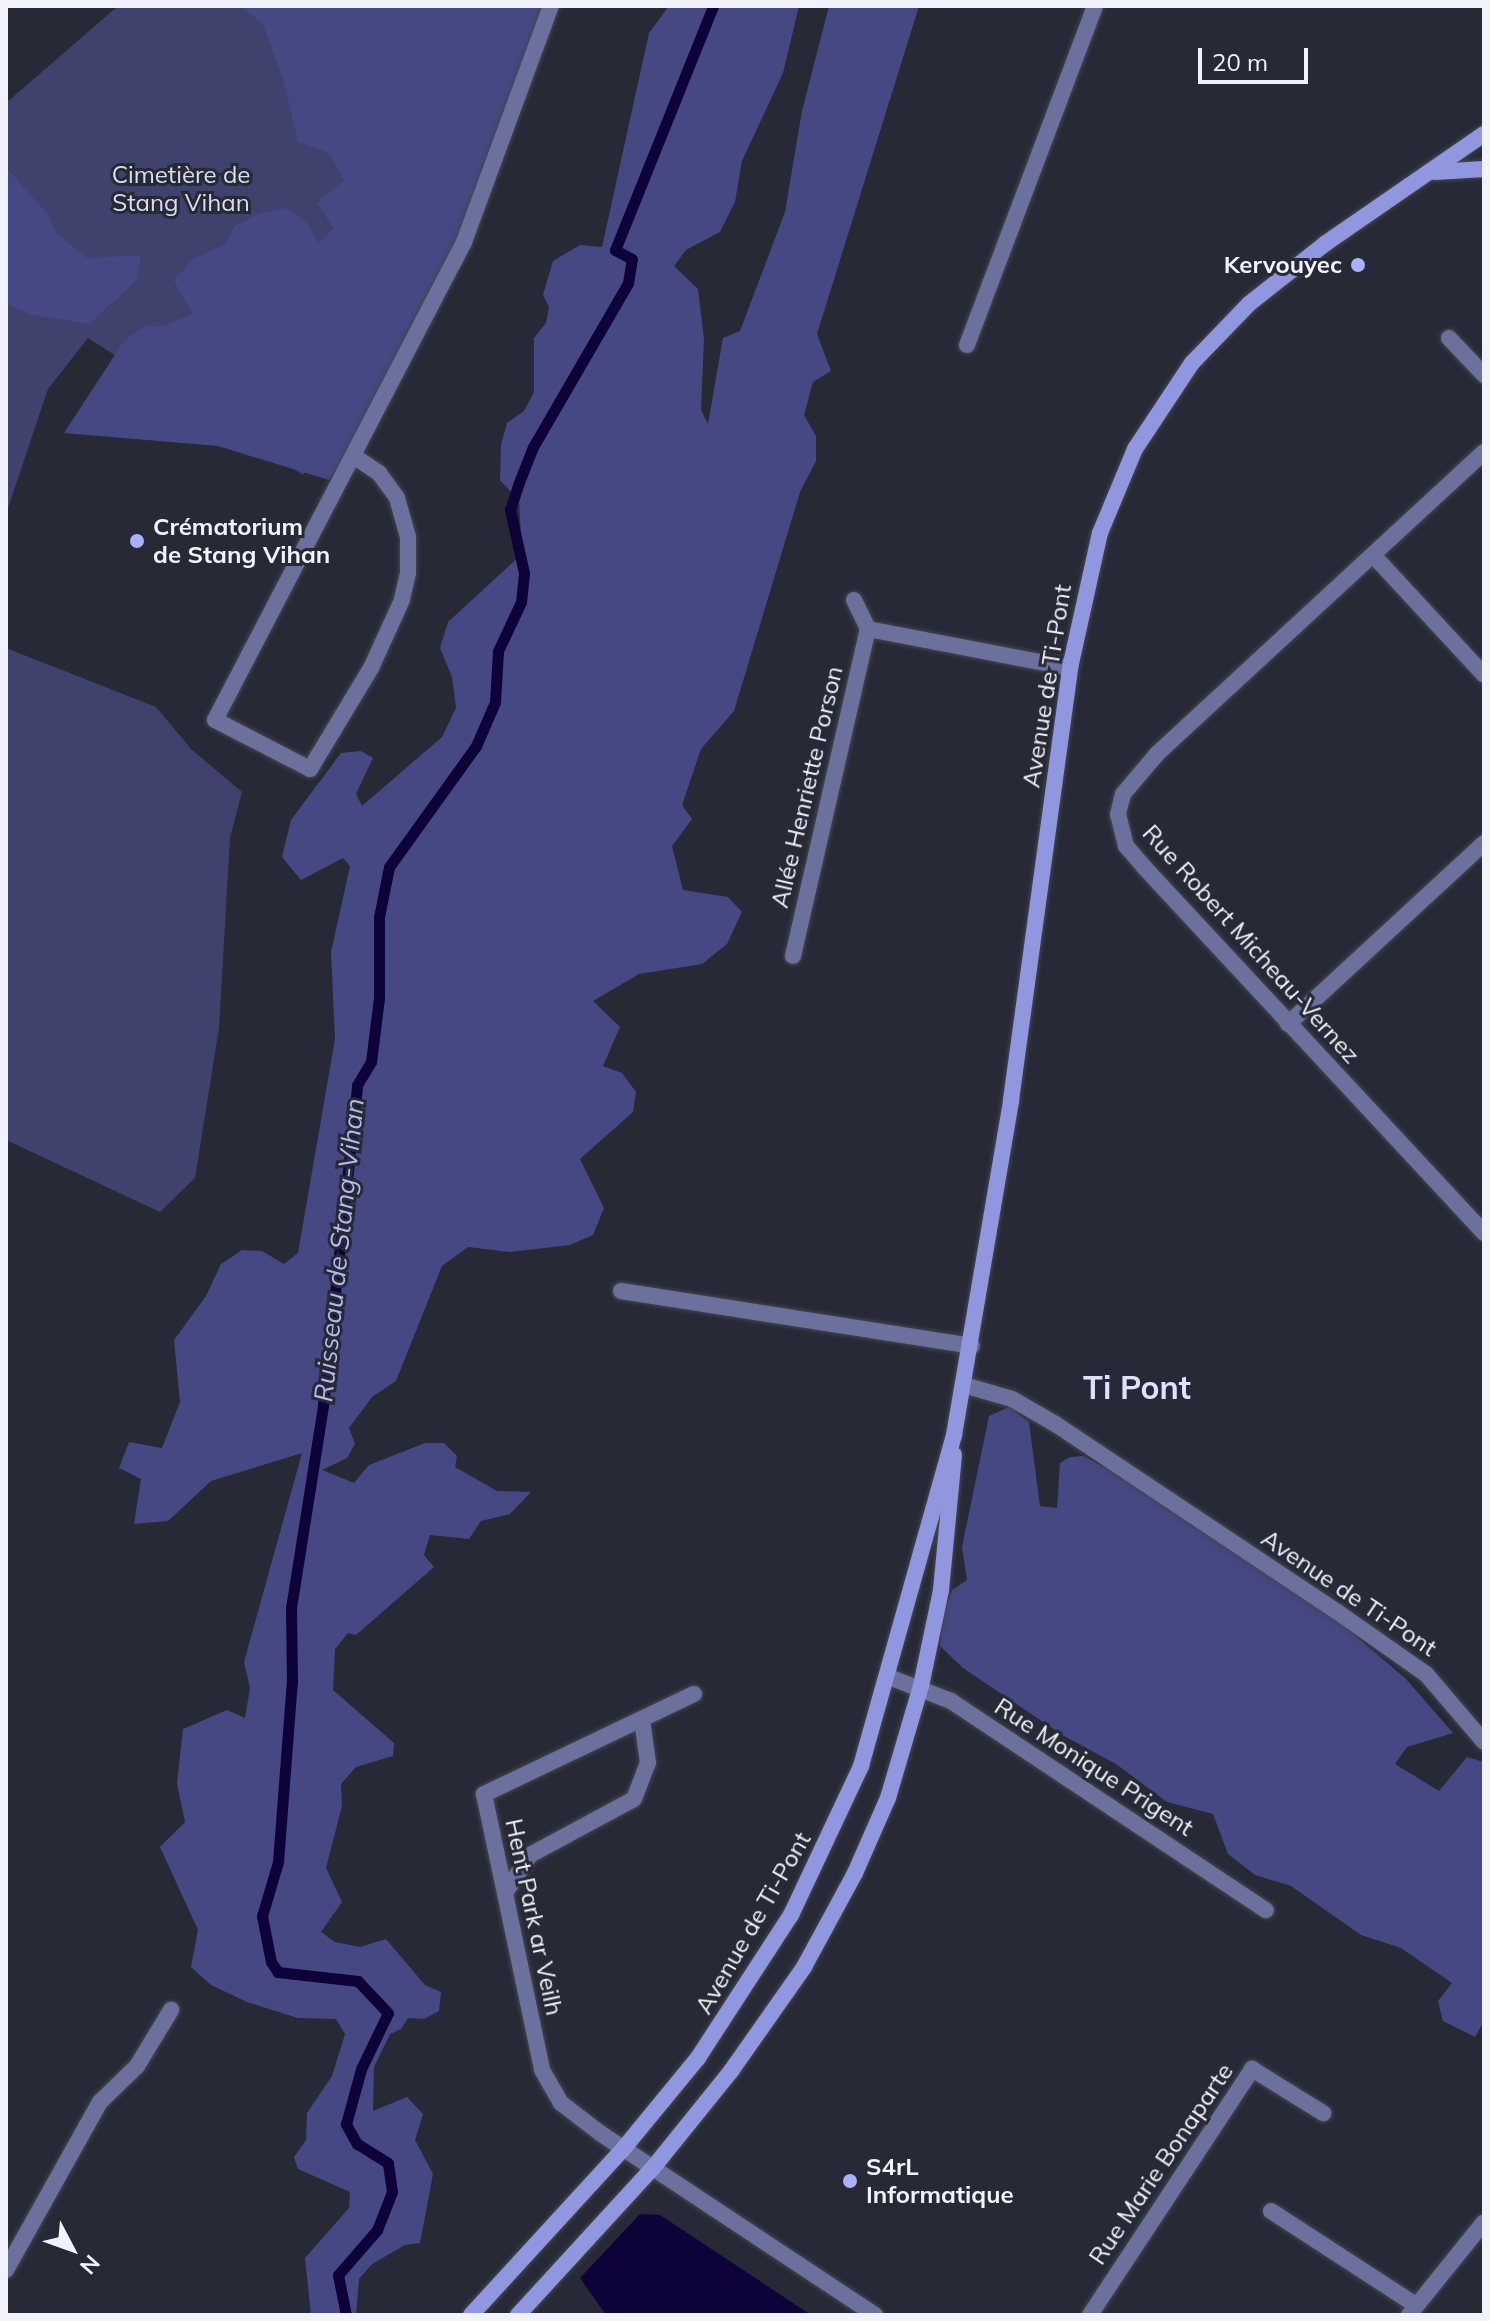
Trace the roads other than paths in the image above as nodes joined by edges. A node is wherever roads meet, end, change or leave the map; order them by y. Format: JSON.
{"nodes":[{"id":1,"x":551,"y":6,"type":"edge"},
{"id":2,"x":1095,"y":6,"type":"edge"},
{"id":3,"x":1484,"y":134,"type":"edge"},
{"id":4,"x":1484,"y":169,"type":"edge"},
{"id":5,"x":1435,"y":172,"type":"junction"},
{"id":6,"x":1449,"y":338,"type":"dead end"},
{"id":7,"x":967,"y":345,"type":"dead end"},
{"id":8,"x":1484,"y":375,"type":"edge"},
{"id":9,"x":1484,"y":452,"type":"edge"},
{"id":10,"x":355,"y":457,"type":"junction"},
{"id":11,"x":1373,"y":555,"type":"junction"},
{"id":12,"x":854,"y":600,"type":"dead end"},
{"id":13,"x":868,"y":629,"type":"junction"},
{"id":14,"x":1070,"y":668,"type":"junction"},
{"id":15,"x":1484,"y":675,"type":"edge"},
{"id":16,"x":1484,"y":843,"type":"edge"},
{"id":17,"x":793,"y":956,"type":"dead end"},
{"id":18,"x":1288,"y":1024,"type":"junction"},
{"id":19,"x":1484,"y":1233,"type":"edge"},
{"id":20,"x":621,"y":1291,"type":"dead end"},
{"id":21,"x":972,"y":1346,"type":"junction"},
{"id":22,"x":964,"y":1385,"type":"junction"},
{"id":23,"x":954,"y":1435,"type":"junction"},
{"id":24,"x":889,"y":1677,"type":"junction"},
{"id":25,"x":921,"y":1686,"type":"junction"},
{"id":26,"x":694,"y":1694,"type":"dead end"},
{"id":27,"x":642,"y":1720,"type":"junction"},
{"id":28,"x":1484,"y":1742,"type":"edge"},
{"id":29,"x":505,"y":1893,"type":"junction"},
{"id":30,"x":1266,"y":1910,"type":"dead end"},
{"id":31,"x":171,"y":2010,"type":"dead end"},
{"id":32,"x":1323,"y":2113,"type":"dead end"},
{"id":33,"x":624,"y":2148,"type":"junction"},
{"id":34,"x":652,"y":2169,"type":"junction"},
{"id":35,"x":1271,"y":2211,"type":"dead end"},
{"id":36,"x":1484,"y":2222,"type":"edge"},
{"id":37,"x":6,"y":2270,"type":"edge"},
{"id":38,"x":1412,"y":2310,"type":"edge"},
{"id":39,"x":471,"y":2315,"type":"edge"},
{"id":40,"x":518,"y":2315,"type":"edge"},
{"id":41,"x":875,"y":2315,"type":"edge"},
{"id":42,"x":1090,"y":2315,"type":"edge"}],
"edges":[{"from":1,"to":10,"type":"street"},
{"from":2,"to":7,"type":"street"},
{"from":3,"to":5,"type":"street","name":"Avenue de Ti-Pont"},
{"from":4,"to":5,"type":"street"},
{"from":5,"to":14,"type":"street","name":"Avenue de Ti-Pont"},
{"from":6,"to":8,"type":"street"},
{"from":9,"to":11,"type":"street","name":"Rue Robert Micheau-Vernez"},
{"from":10,"to":10,"type":"street"},
{"from":11,"to":15,"type":"street"},
{"from":11,"to":18,"type":"street","name":"Rue Robert Micheau-Vernez"},
{"from":12,"to":13,"type":"street"},
{"from":13,"to":14,"type":"street"},
{"from":13,"to":17,"type":"street","name":"Allée Henriette Porson"},
{"from":14,"to":21,"type":"street","name":"Avenue de Ti-Pont"},
{"from":16,"to":18,"type":"street"},
{"from":18,"to":19,"type":"street","name":"Rue Robert Micheau-Vernez"},
{"from":20,"to":21,"type":"street"},
{"from":21,"to":22,"type":"street","name":"Avenue de Ti-Pont"},
{"from":22,"to":23,"type":"street","name":"Avenue de Ti-Pont"},
{"from":22,"to":28,"type":"street","name":"Avenue de Ti-Pont"},
{"from":23,"to":24,"type":"street","name":"Avenue de Ti-Pont"},
{"from":23,"to":25,"type":"street","name":"Avenue de Ti-Pont"},
{"from":24,"to":25,"type":"street","name":"Rue Monique Prigent"},
{"from":24,"to":33,"type":"street","name":"Avenue de Ti-Pont"},
{"from":25,"to":30,"type":"street","name":"Rue Monique Prigent"},
{"from":25,"to":34,"type":"street","name":"Avenue de Ti-Pont"},
{"from":26,"to":27,"type":"street","name":"Hent Park ar Veilh"},
{"from":27,"to":29,"type":"street","name":"Hent Park ar Veilh"},
{"from":27,"to":29,"type":"street","name":"Hent Park ar Veilh"},
{"from":29,"to":33,"type":"street","name":"Hent Park ar Veilh"},
{"from":31,"to":37,"type":"street"},
{"from":32,"to":42,"type":"street","name":"Rue Marie Bonaparte"},
{"from":33,"to":34,"type":"street"},
{"from":33,"to":39,"type":"street","name":"Avenue de Ti-Pont"},
{"from":34,"to":40,"type":"street","name":"Avenue de Ti-Pont"},
{"from":34,"to":41,"type":"street"},
{"from":35,"to":38,"type":"street"},
{"from":36,"to":38,"type":"street"}]}
